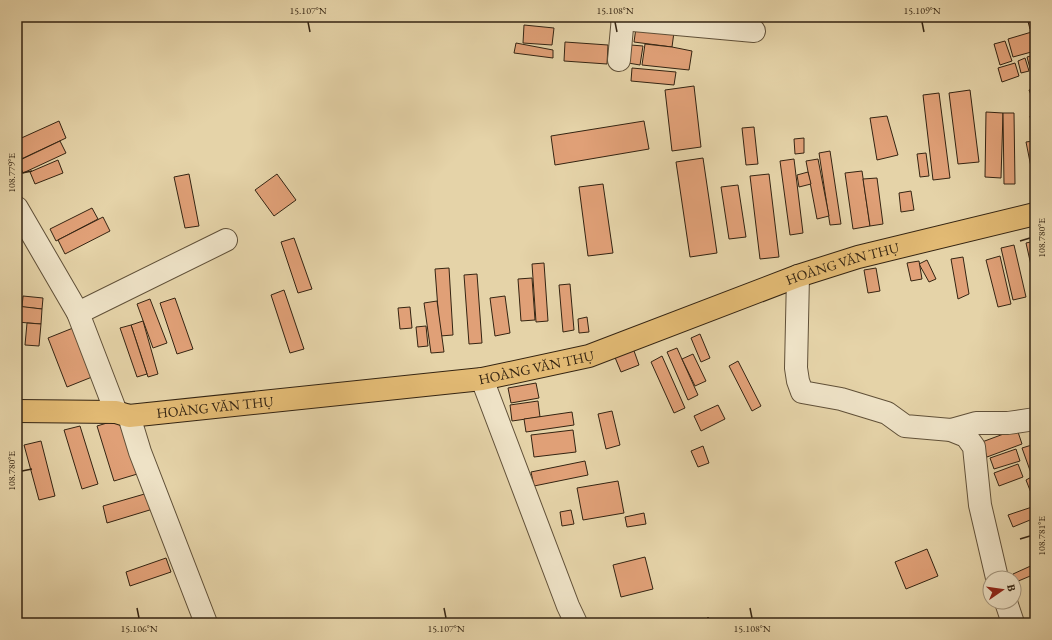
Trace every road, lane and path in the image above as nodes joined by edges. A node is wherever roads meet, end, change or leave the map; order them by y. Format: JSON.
{"nodes":[{"id":1,"x":622,"y":18,"type":"edge"},
{"id":2,"x":754,"y":31,"type":"dead end"},
{"id":3,"x":619,"y":60,"type":"dead end"},
{"id":4,"x":17,"y":208,"type":"edge"},
{"id":5,"x":1035,"y":214,"type":"edge"},
{"id":6,"x":226,"y":240,"type":"dead end"},
{"id":7,"x":798,"y":276,"type":"junction"},
{"id":8,"x":78,"y":313,"type":"junction"},
{"id":9,"x":482,"y":379,"type":"junction"},
{"id":10,"x":17,"y":410,"type":"edge"},
{"id":11,"x":122,"y":414,"type":"junction"},
{"id":12,"x":1035,"y":419,"type":"edge"},
{"id":13,"x":951,"y":430,"type":"junction"},
{"id":14,"x":995,"y":570,"type":"edge"},
{"id":15,"x":1009,"y":610,"type":"edge"},
{"id":16,"x":206,"y":623,"type":"edge"},
{"id":17,"x":576,"y":623,"type":"edge"},
{"id":18,"x":1013,"y":623,"type":"edge"}],
"edges":[{"from":1,"to":2,"type":"street"},
{"from":1,"to":3,"type":"street"},
{"from":4,"to":8,"type":"street"},
{"from":5,"to":7,"type":"main road","name":"HOÀNG VĂN THỤ"},
{"from":6,"to":8,"type":"street"},
{"from":7,"to":9,"type":"main road","name":"HOÀNG VĂN THỤ"},
{"from":7,"to":13,"type":"street"},
{"from":8,"to":11,"type":"street"},
{"from":9,"to":11,"type":"main road","name":"HOÀNG VĂN THỤ"},
{"from":9,"to":17,"type":"street"},
{"from":10,"to":11,"type":"main road","name":"HOÀNG VĂN THỤ"},
{"from":11,"to":16,"type":"street"},
{"from":12,"to":13,"type":"street"},
{"from":13,"to":14,"type":"street"},
{"from":15,"to":18,"type":"street"}]}
